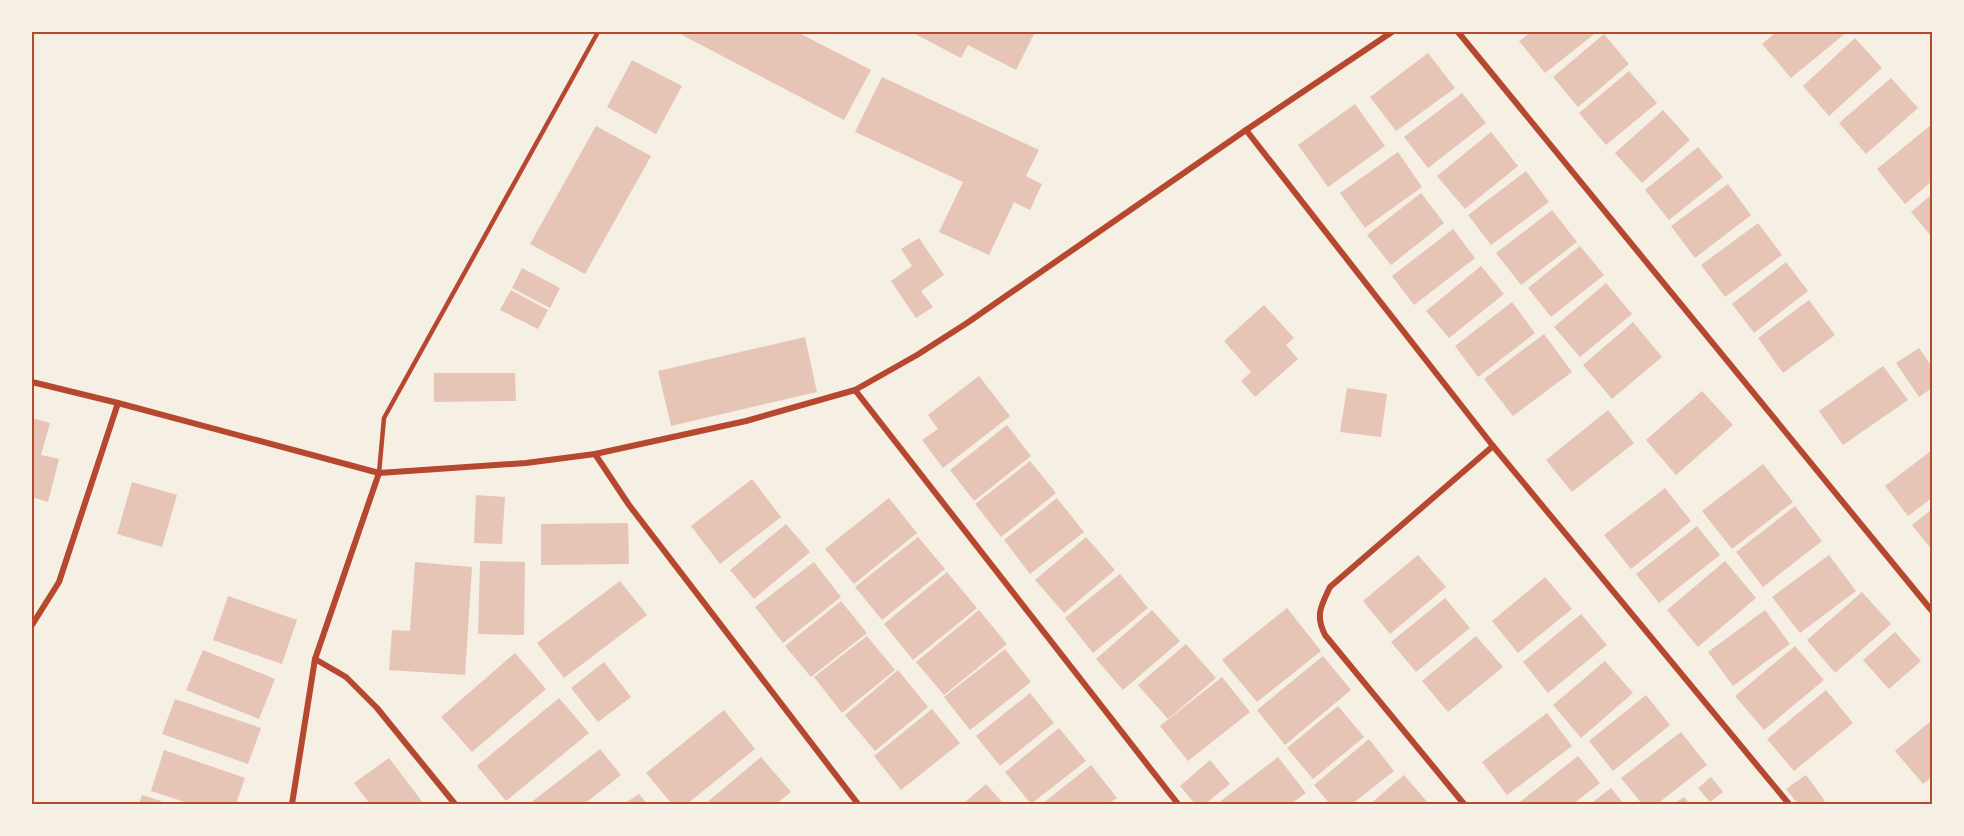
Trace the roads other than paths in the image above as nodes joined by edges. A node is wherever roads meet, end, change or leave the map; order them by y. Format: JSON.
{"nodes":[{"id":1,"x":598,"y":32,"type":"edge"},
{"id":2,"x":1392,"y":32,"type":"edge"},
{"id":3,"x":1458,"y":32,"type":"edge"},
{"id":4,"x":1246,"y":130,"type":"junction"},
{"id":5,"x":32,"y":382,"type":"edge"},
{"id":6,"x":855,"y":390,"type":"junction"},
{"id":7,"x":118,"y":403,"type":"junction"},
{"id":8,"x":1494,"y":446,"type":"junction"},
{"id":9,"x":595,"y":454,"type":"junction"},
{"id":10,"x":379,"y":473,"type":"junction"},
{"id":11,"x":1932,"y":611,"type":"edge"},
{"id":12,"x":32,"y":625,"type":"edge"},
{"id":13,"x":315,"y":659,"type":"junction"},
{"id":14,"x":292,"y":804,"type":"edge"},
{"id":15,"x":455,"y":804,"type":"edge"},
{"id":16,"x":858,"y":804,"type":"edge"},
{"id":17,"x":1178,"y":804,"type":"edge"},
{"id":18,"x":1464,"y":804,"type":"edge"},
{"id":19,"x":1789,"y":804,"type":"edge"}],
"edges":[{"from":1,"to":10,"type":"lane"},
{"from":2,"to":4,"type":"street"},
{"from":3,"to":11,"type":"street"},
{"from":4,"to":6,"type":"street"},
{"from":4,"to":8,"type":"street"},
{"from":5,"to":7,"type":"street"},
{"from":6,"to":9,"type":"street"},
{"from":6,"to":17,"type":"street"},
{"from":7,"to":10,"type":"street"},
{"from":7,"to":12,"type":"street"},
{"from":8,"to":18,"type":"street"},
{"from":8,"to":19,"type":"street"},
{"from":9,"to":10,"type":"street"},
{"from":9,"to":16,"type":"street"},
{"from":10,"to":13,"type":"street"},
{"from":13,"to":14,"type":"street"},
{"from":13,"to":15,"type":"street"}]}
